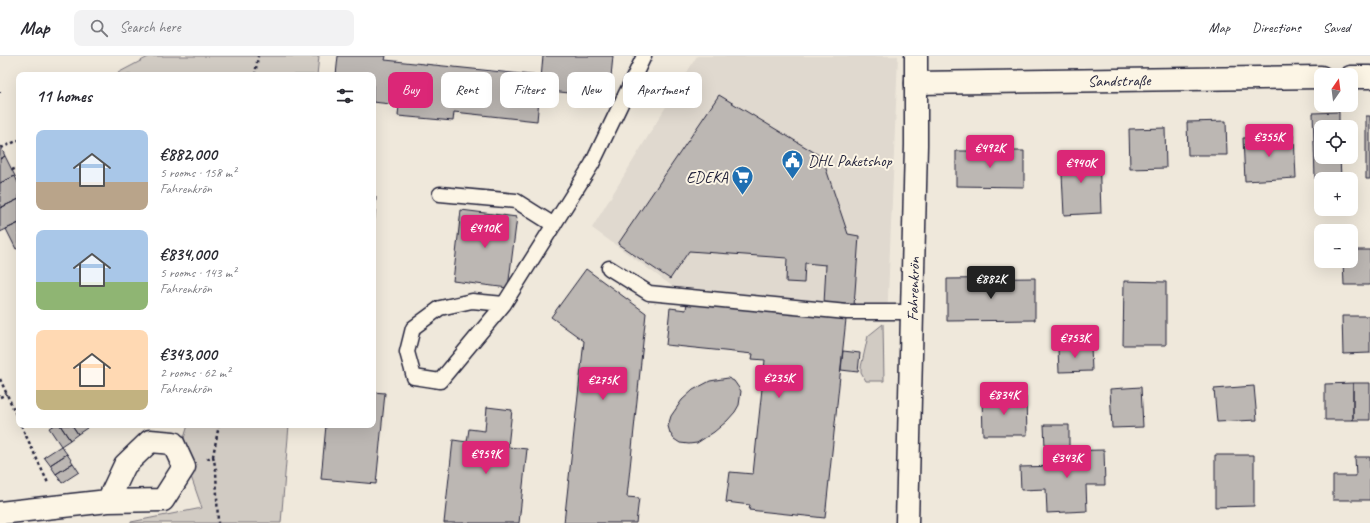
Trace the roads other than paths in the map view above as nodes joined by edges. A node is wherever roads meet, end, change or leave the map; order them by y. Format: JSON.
{"nodes":[{"id":1,"x":644,"y":56,"type":"edge"},
{"id":2,"x":916,"y":56,"type":"edge"},
{"id":3,"x":1370,"y":76,"type":"edge"},
{"id":4,"x":1314,"y":77,"type":"edge"},
{"id":5,"x":1358,"y":77,"type":"edge"},
{"id":6,"x":916,"y":83,"type":"junction"},
{"id":7,"x":440,"y":194,"type":"dead end"},
{"id":8,"x":554,"y":225,"type":"junction"},
{"id":9,"x":609,"y":268,"type":"dead end"},
{"id":10,"x":504,"y":304,"type":"junction"},
{"id":11,"x":912,"y":312,"type":"junction"},
{"id":12,"x":108,"y":501,"type":"junction"},
{"id":13,"x":0,"y":513,"type":"edge"},
{"id":14,"x":907,"y":523,"type":"edge"}],
"edges":[{"from":1,"to":8,"type":"lane"},
{"from":2,"to":6,"type":"street","name":"Fahrenkrön"},
{"from":3,"to":5,"type":"street"},
{"from":4,"to":6,"type":"street","name":"Sandstraße"},
{"from":6,"to":11,"type":"street","name":"Fahrenkrön"},
{"from":7,"to":8,"type":"lane"},
{"from":8,"to":10,"type":"lane"},
{"from":9,"to":11,"type":"lane"},
{"from":10,"to":10,"type":"lane"},
{"from":11,"to":14,"type":"street","name":"Fahrenkrön"},
{"from":12,"to":12,"type":"street"},
{"from":12,"to":13,"type":"street"}]}
